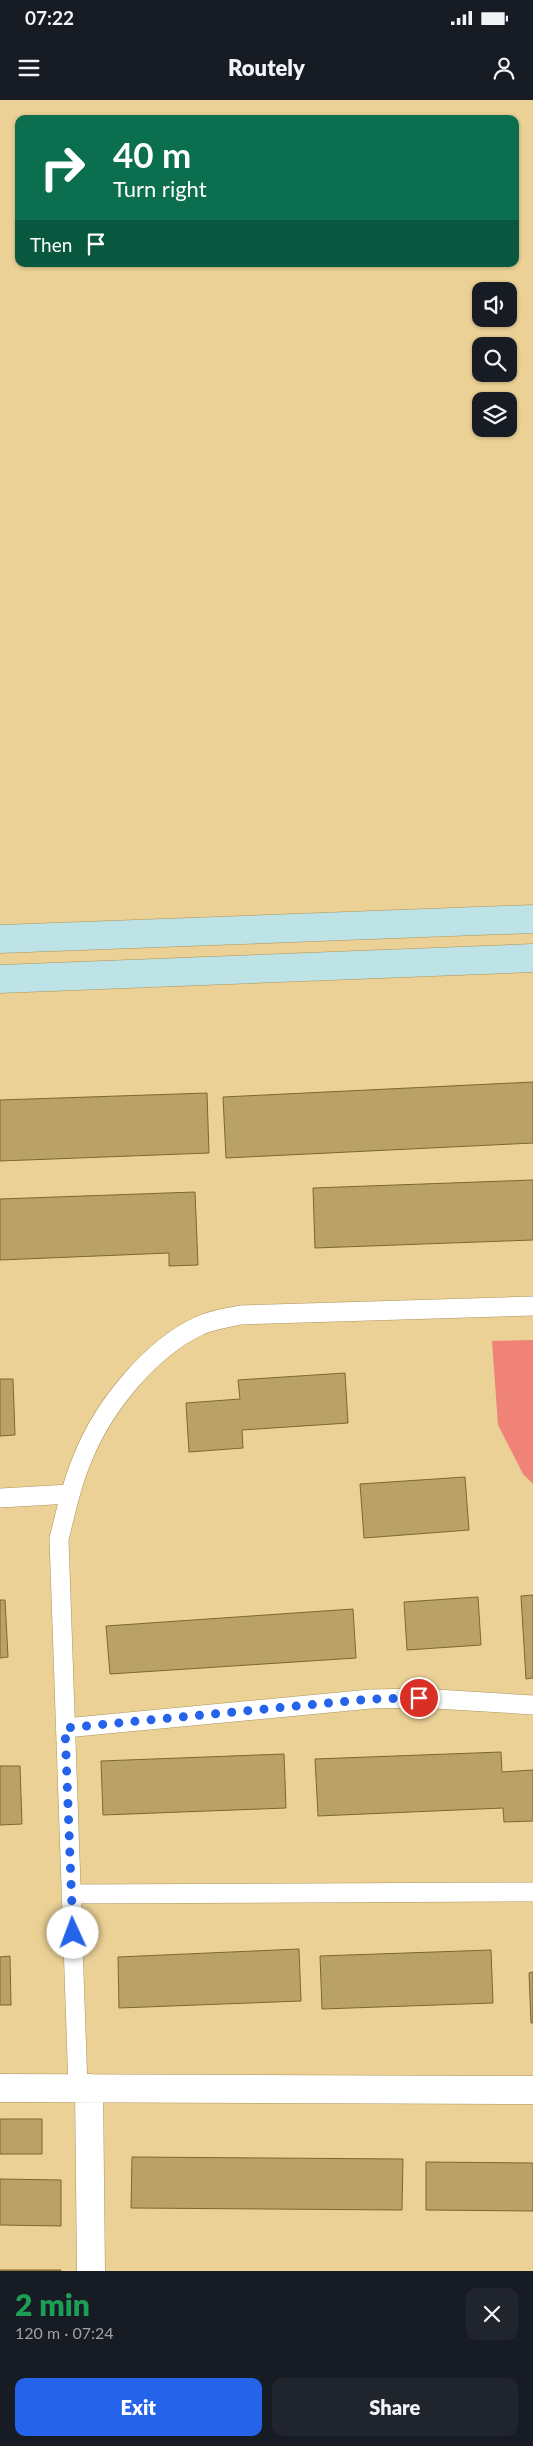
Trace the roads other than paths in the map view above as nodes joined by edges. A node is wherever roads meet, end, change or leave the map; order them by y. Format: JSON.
{"nodes":[{"id":1,"x":533,"y":919,"type":"edge"},
{"id":2,"x":0,"y":939,"type":"edge"},
{"id":3,"x":533,"y":958,"type":"edge"},
{"id":4,"x":0,"y":979,"type":"edge"},
{"id":5,"x":533,"y":1306,"type":"edge"},
{"id":6,"x":70,"y":1494,"type":"junction"},
{"id":7,"x":0,"y":1498,"type":"edge"},
{"id":8,"x":533,"y":1705,"type":"edge"},
{"id":9,"x":65,"y":1728,"type":"junction"},
{"id":10,"x":533,"y":1892,"type":"edge"},
{"id":11,"x":71,"y":1894,"type":"junction"},
{"id":12,"x":0,"y":2088,"type":"edge"},
{"id":13,"x":84,"y":2088,"type":"junction"},
{"id":14,"x":533,"y":2090,"type":"edge"},
{"id":15,"x":91,"y":2271,"type":"edge"}],
"edges":[{"from":1,"to":2,"type":"street"},
{"from":3,"to":4,"type":"street"},
{"from":5,"to":6,"type":"lane"},
{"from":6,"to":7,"type":"lane"},
{"from":6,"to":9,"type":"lane"},
{"from":8,"to":9,"type":"lane"},
{"from":9,"to":11,"type":"lane"},
{"from":10,"to":11,"type":"lane"},
{"from":11,"to":13,"type":"lane"},
{"from":12,"to":13,"type":"street"},
{"from":13,"to":14,"type":"street"},
{"from":13,"to":15,"type":"street"}]}
